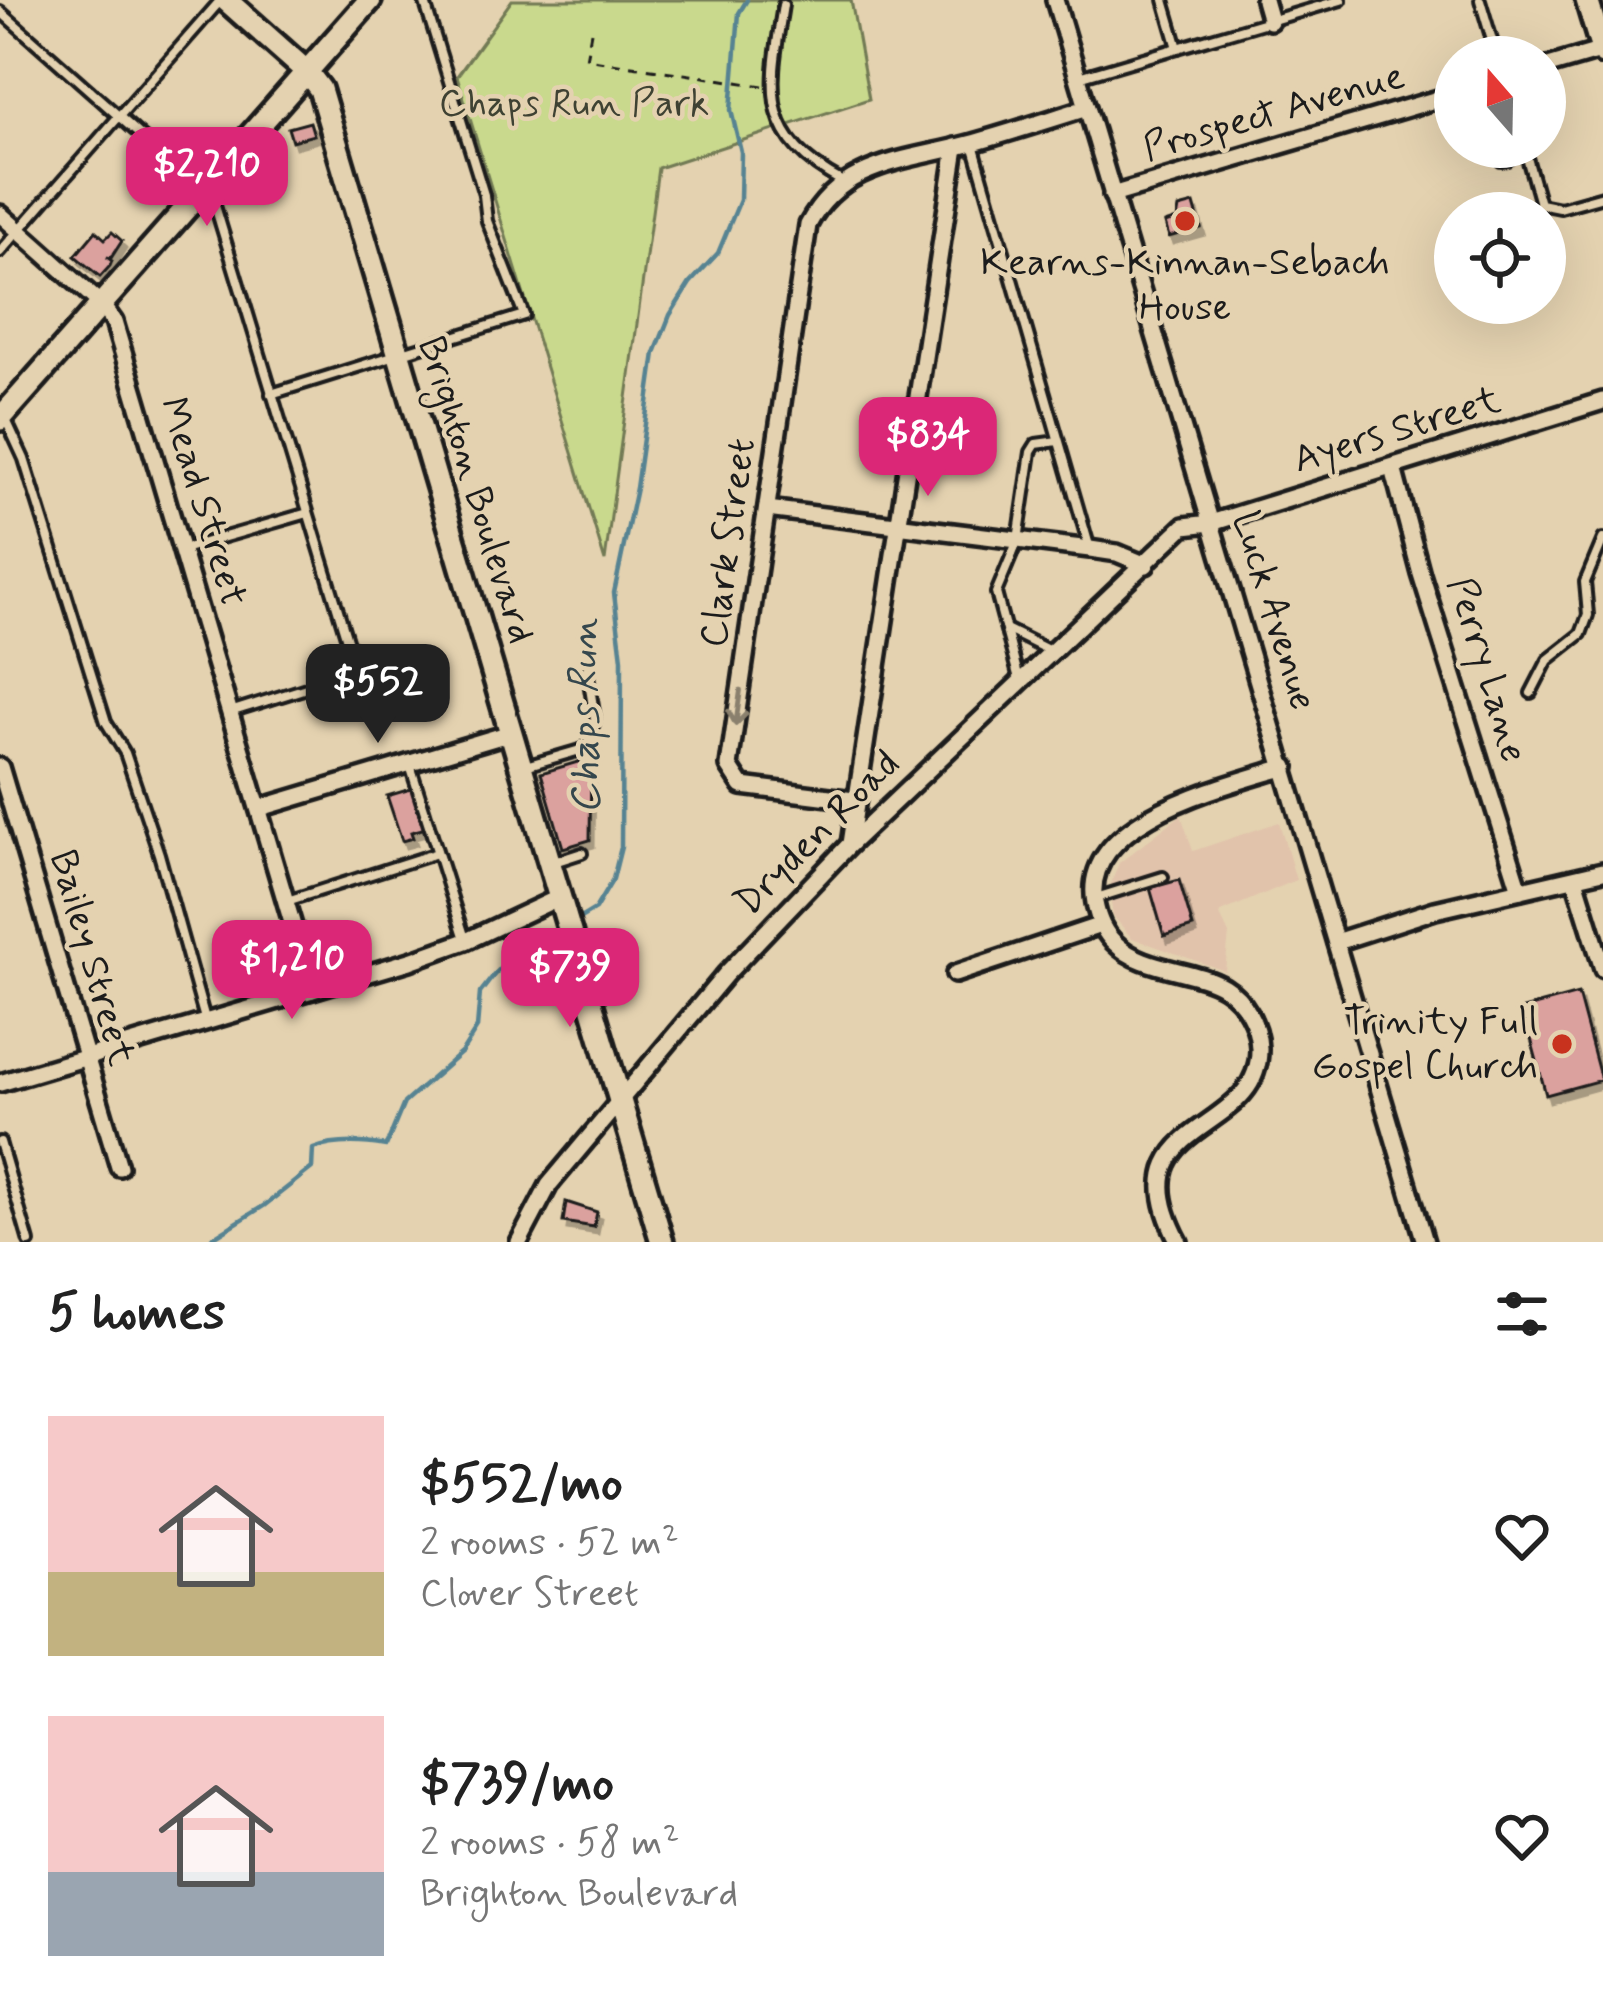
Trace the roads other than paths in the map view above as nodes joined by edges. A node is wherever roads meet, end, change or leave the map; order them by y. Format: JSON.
{"nodes":[{"id":1,"x":224,"y":0,"type":"edge"},
{"id":2,"x":370,"y":0,"type":"edge"},
{"id":3,"x":424,"y":0,"type":"edge"},
{"id":4,"x":1055,"y":0,"type":"edge"},
{"id":5,"x":1164,"y":0,"type":"edge"},
{"id":6,"x":1264,"y":0,"type":"edge"},
{"id":7,"x":1341,"y":0,"type":"edge"},
{"id":8,"x":1480,"y":0,"type":"edge"},
{"id":9,"x":1587,"y":0,"type":"edge"},
{"id":10,"x":783,"y":5,"type":"dead end"},
{"id":11,"x":0,"y":11,"type":"edge"},
{"id":12,"x":1270,"y":21,"type":"junction"},
{"id":13,"x":1491,"y":36,"type":"edge"},
{"id":14,"x":1178,"y":49,"type":"junction"},
{"id":15,"x":1603,"y":51,"type":"edge"},
{"id":16,"x":1566,"y":61,"type":"edge"},
{"id":17,"x":307,"y":72,"type":"junction"},
{"id":18,"x":1078,"y":77,"type":"junction"},
{"id":19,"x":1434,"y":100,"type":"edge"},
{"id":20,"x":1087,"y":108,"type":"junction"},
{"id":21,"x":118,"y":114,"type":"junction"},
{"id":22,"x":964,"y":145,"type":"junction"},
{"id":23,"x":1529,"y":168,"type":"edge"},
{"id":24,"x":843,"y":182,"type":"junction"},
{"id":25,"x":206,"y":188,"type":"junction"},
{"id":26,"x":1112,"y":195,"type":"junction"},
{"id":27,"x":1603,"y":196,"type":"edge"},
{"id":28,"x":0,"y":214,"type":"edge"},
{"id":29,"x":18,"y":230,"type":"junction"},
{"id":30,"x":0,"y":252,"type":"edge"},
{"id":31,"x":102,"y":305,"type":"junction"},
{"id":32,"x":397,"y":354,"type":"junction"},
{"id":33,"x":272,"y":394,"type":"junction"},
{"id":34,"x":1602,"y":404,"type":"edge"},
{"id":35,"x":1,"y":415,"type":"edge"},
{"id":36,"x":1058,"y":441,"type":"junction"},
{"id":37,"x":1394,"y":468,"type":"junction"},
{"id":38,"x":767,"y":509,"type":"junction"},
{"id":39,"x":308,"y":513,"type":"junction"},
{"id":40,"x":1211,"y":524,"type":"junction"},
{"id":41,"x":898,"y":525,"type":"junction"},
{"id":42,"x":1603,"y":539,"type":"edge"},
{"id":43,"x":1018,"y":540,"type":"junction"},
{"id":44,"x":1090,"y":549,"type":"junction"},
{"id":45,"x":181,"y":550,"type":"junction"},
{"id":46,"x":1146,"y":565,"type":"junction"},
{"id":47,"x":1008,"y":630,"type":"junction"},
{"id":48,"x":1053,"y":653,"type":"junction"},
{"id":49,"x":587,"y":669,"type":"dead end"},
{"id":50,"x":1021,"y":683,"type":"junction"},
{"id":51,"x":1532,"y":693,"type":"dead end"},
{"id":52,"x":230,"y":712,"type":"junction"},
{"id":53,"x":511,"y":733,"type":"junction"},
{"id":54,"x":409,"y":764,"type":"junction"},
{"id":55,"x":0,"y":767,"type":"edge"},
{"id":56,"x":521,"y":767,"type":"junction"},
{"id":57,"x":1286,"y":767,"type":"junction"},
{"id":58,"x":854,"y":800,"type":"junction"},
{"id":59,"x":260,"y":808,"type":"junction"},
{"id":60,"x":850,"y":844,"type":"junction"},
{"id":61,"x":437,"y":853,"type":"junction"},
{"id":62,"x":582,"y":853,"type":"dead end"},
{"id":63,"x":550,"y":863,"type":"junction"},
{"id":64,"x":1603,"y":871,"type":"edge"},
{"id":65,"x":1163,"y":877,"type":"dead end"},
{"id":66,"x":1575,"y":879,"type":"junction"},
{"id":67,"x":1520,"y":890,"type":"junction"},
{"id":68,"x":1094,"y":898,"type":"junction"},
{"id":69,"x":287,"y":901,"type":"junction"},
{"id":70,"x":562,"y":904,"type":"junction"},
{"id":71,"x":1101,"y":925,"type":"junction"},
{"id":72,"x":466,"y":941,"type":"junction"},
{"id":73,"x":1336,"y":942,"type":"junction"},
{"id":74,"x":1603,"y":969,"type":"edge"},
{"id":75,"x":955,"y":974,"type":"dead end"},
{"id":76,"x":312,"y":990,"type":"junction"},
{"id":77,"x":206,"y":1021,"type":"junction"},
{"id":78,"x":87,"y":1058,"type":"junction"},
{"id":79,"x":0,"y":1083,"type":"edge"},
{"id":80,"x":620,"y":1100,"type":"junction"},
{"id":81,"x":0,"y":1142,"type":"edge"},
{"id":82,"x":119,"y":1167,"type":"dead end"},
{"id":83,"x":29,"y":1242,"type":"edge"},
{"id":84,"x":519,"y":1242,"type":"edge"},
{"id":85,"x":662,"y":1242,"type":"edge"},
{"id":86,"x":1179,"y":1242,"type":"edge"},
{"id":87,"x":1425,"y":1242,"type":"edge"}],
"edges":[{"from":1,"to":17,"type":"street","name":"Brighton Boulevard"},
{"from":1,"to":21,"type":"lane"},
{"from":2,"to":17,"type":"street"},
{"from":3,"to":32,"type":"lane"},
{"from":4,"to":18,"type":"street","name":"Luck Avenue"},
{"from":5,"to":14,"type":"lane"},
{"from":6,"to":12,"type":"street"},
{"from":7,"to":12,"type":"lane"},
{"from":8,"to":13,"type":"lane"},
{"from":9,"to":15,"type":"street"},
{"from":10,"to":24,"type":"lane"},
{"from":11,"to":21,"type":"lane"},
{"from":12,"to":14,"type":"lane"},
{"from":14,"to":18,"type":"lane"},
{"from":15,"to":16,"type":"street"},
{"from":17,"to":25,"type":"street"},
{"from":17,"to":32,"type":"street","name":"Brighton Boulevard"},
{"from":18,"to":20,"type":"street","name":"Luck Avenue"},
{"from":19,"to":26,"type":"street","name":"Prospect Avenue"},
{"from":20,"to":22,"type":"street"},
{"from":20,"to":26,"type":"street","name":"Luck Avenue"},
{"from":21,"to":25,"type":"lane"},
{"from":21,"to":29,"type":"lane"},
{"from":22,"to":24,"type":"street"},
{"from":22,"to":36,"type":"lane"},
{"from":22,"to":41,"type":"street"},
{"from":23,"to":27,"type":"lane"},
{"from":24,"to":38,"type":"street","name":"Clark Street"},
{"from":25,"to":31,"type":"street"},
{"from":25,"to":33,"type":"lane"},
{"from":26,"to":40,"type":"street","name":"Luck Avenue"},
{"from":28,"to":29,"type":"street","name":"Mead Street"},
{"from":29,"to":30,"type":"lane"},
{"from":29,"to":31,"type":"street","name":"Mead Street"},
{"from":31,"to":35,"type":"street"},
{"from":31,"to":45,"type":"street","name":"Mead Street"},
{"from":32,"to":33,"type":"lane"},
{"from":32,"to":53,"type":"street","name":"Brighton Boulevard"},
{"from":33,"to":39,"type":"lane"},
{"from":34,"to":37,"type":"street","name":"Ayers Street"},
{"from":35,"to":77,"type":"lane"},
{"from":36,"to":43,"type":"lane"},
{"from":36,"to":44,"type":"lane"},
{"from":37,"to":40,"type":"street","name":"Ayers Street"},
{"from":37,"to":67,"type":"street","name":"Perry Lane"},
{"from":38,"to":41,"type":"street"},
{"from":38,"to":58,"type":"street","name":"Clark Street","one_way":true},
{"from":39,"to":45,"type":"lane"},
{"from":39,"to":52,"type":"lane"},
{"from":40,"to":46,"type":"street","name":"Dryden Road"},
{"from":40,"to":57,"type":"street","name":"Luck Avenue"},
{"from":41,"to":43,"type":"street"},
{"from":41,"to":58,"type":"street"},
{"from":42,"to":51,"type":"lane"},
{"from":43,"to":44,"type":"street"},
{"from":43,"to":47,"type":"lane"},
{"from":44,"to":46,"type":"street"},
{"from":45,"to":52,"type":"street","name":"Mead Street"},
{"from":46,"to":48,"type":"street","name":"Dryden Road"},
{"from":47,"to":48,"type":"lane"},
{"from":47,"to":50,"type":"lane"},
{"from":48,"to":50,"type":"street","name":"Dryden Road"},
{"from":49,"to":56,"type":"lane"},
{"from":50,"to":60,"type":"street","name":"Dryden Road"},
{"from":52,"to":59,"type":"street","name":"Mead Street"},
{"from":53,"to":54,"type":"street"},
{"from":53,"to":56,"type":"street","name":"Brighton Boulevard"},
{"from":54,"to":59,"type":"street"},
{"from":54,"to":61,"type":"lane"},
{"from":55,"to":78,"type":"street","name":"Bailey Street"},
{"from":56,"to":63,"type":"street","name":"Brighton Boulevard"},
{"from":57,"to":68,"type":"street"},
{"from":57,"to":73,"type":"street","name":"Luck Avenue"},
{"from":58,"to":60,"type":"street"},
{"from":59,"to":69,"type":"street","name":"Mead Street"},
{"from":60,"to":80,"type":"street","name":"Dryden Road"},
{"from":61,"to":69,"type":"lane"},
{"from":61,"to":72,"type":"lane"},
{"from":62,"to":63,"type":"lane"},
{"from":63,"to":70,"type":"street","name":"Brighton Boulevard"},
{"from":64,"to":66,"type":"street"},
{"from":65,"to":68,"type":"lane"},
{"from":66,"to":67,"type":"street"},
{"from":66,"to":74,"type":"street"},
{"from":67,"to":73,"type":"street"},
{"from":68,"to":71,"type":"street"},
{"from":69,"to":76,"type":"street","name":"Mead Street"},
{"from":70,"to":72,"type":"street"},
{"from":70,"to":80,"type":"street","name":"Brighton Boulevard"},
{"from":71,"to":75,"type":"street"},
{"from":71,"to":86,"type":"street"},
{"from":72,"to":76,"type":"street"},
{"from":73,"to":87,"type":"street","name":"Luck Avenue"},
{"from":76,"to":77,"type":"street"},
{"from":77,"to":78,"type":"street"},
{"from":78,"to":79,"type":"street"},
{"from":78,"to":82,"type":"street","name":"Bailey Street"},
{"from":80,"to":84,"type":"street","name":"Dryden Road"},
{"from":80,"to":85,"type":"street","name":"Brighton Boulevard"},
{"from":81,"to":83,"type":"lane"}]}
